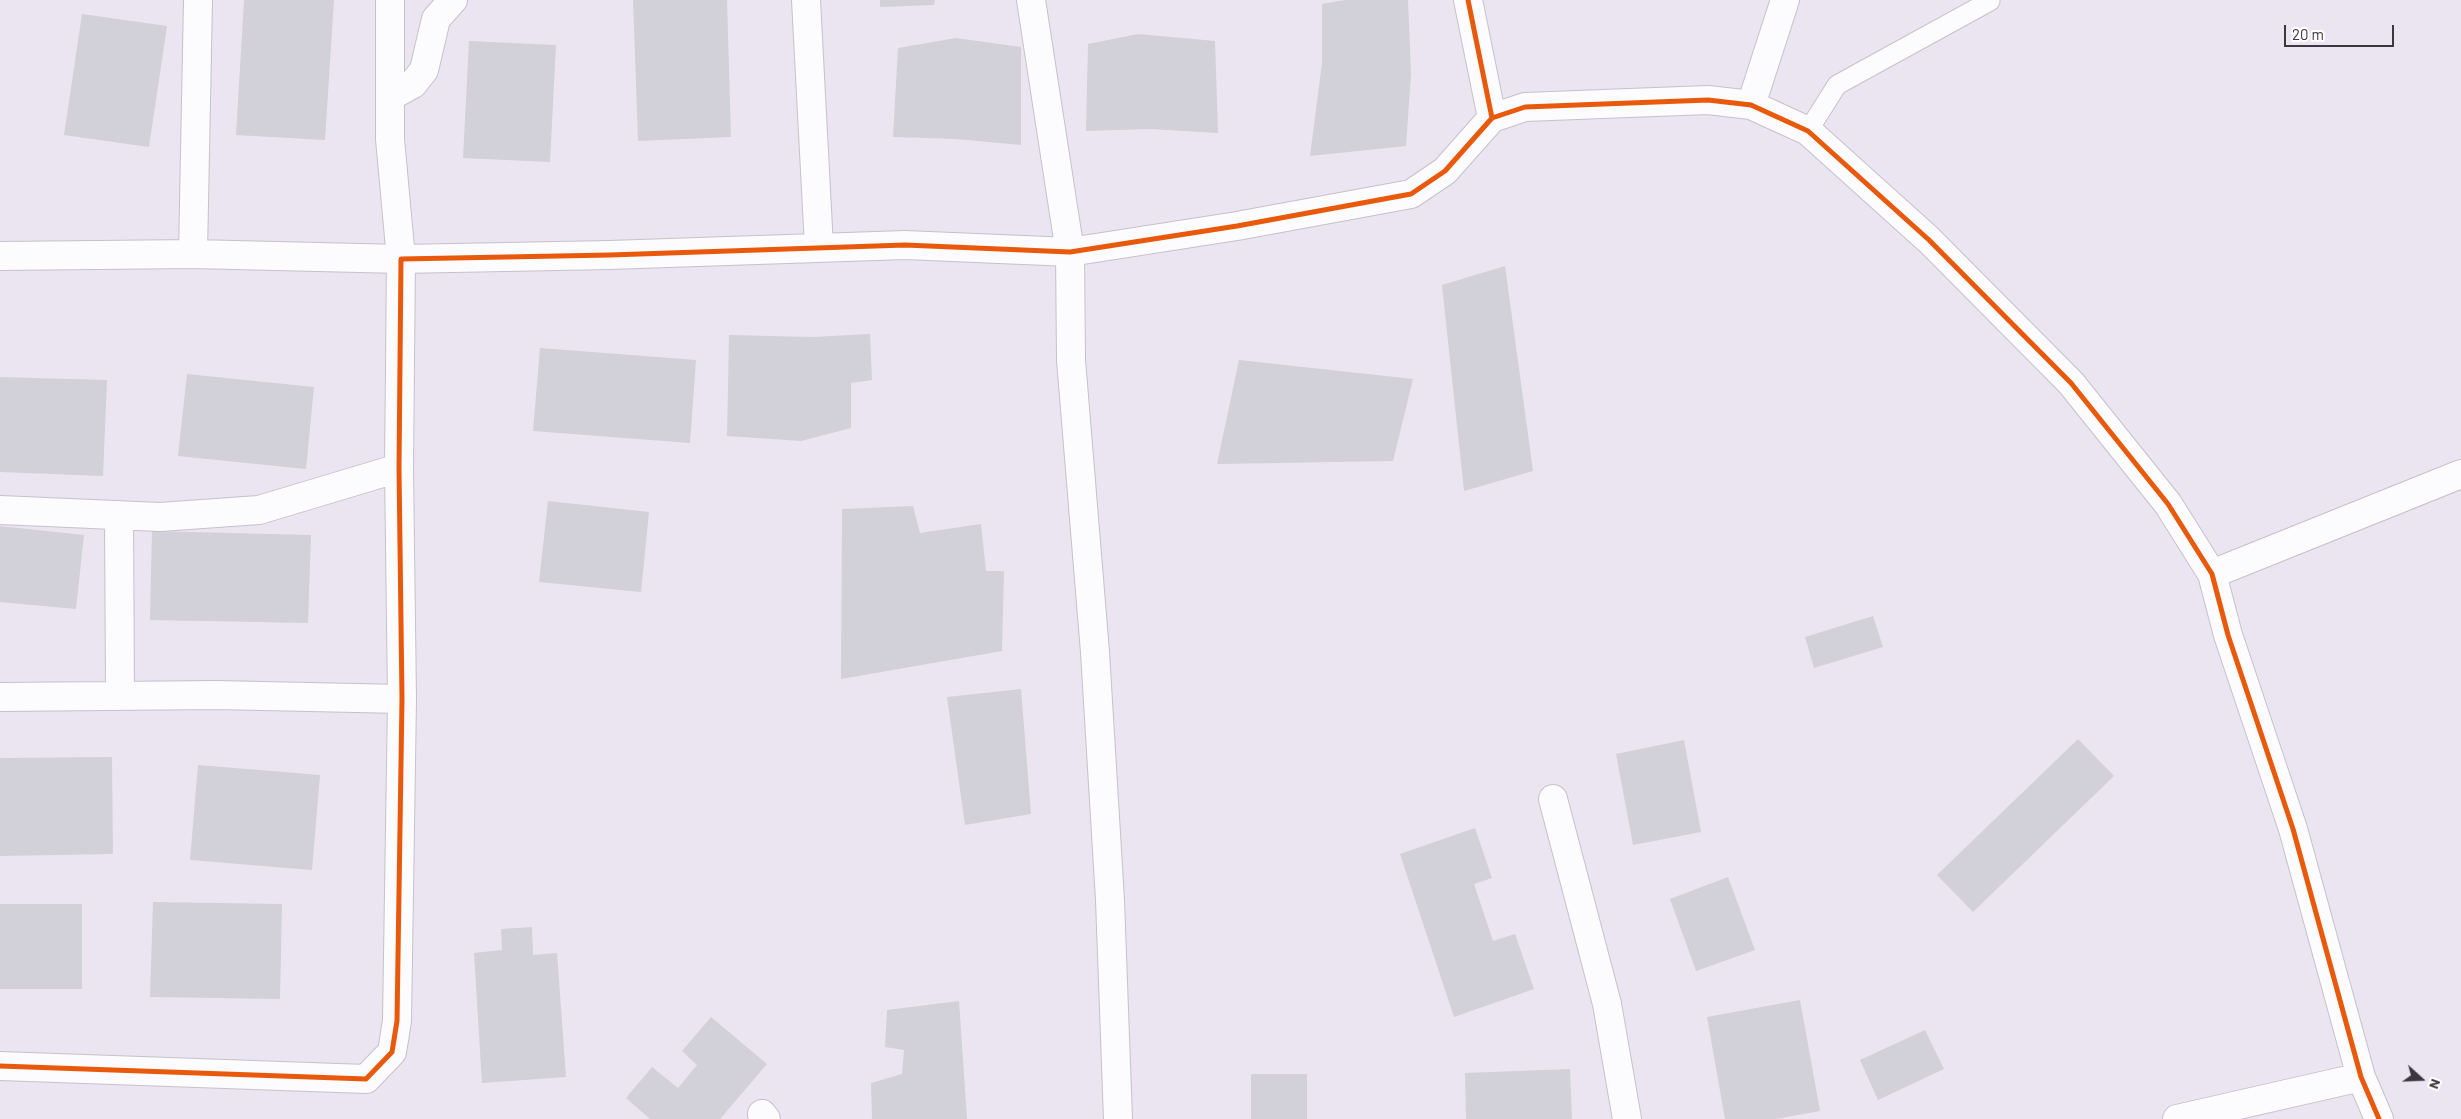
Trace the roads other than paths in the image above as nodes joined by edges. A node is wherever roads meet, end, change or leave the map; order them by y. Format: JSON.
{"nodes":[{"id":1,"x":198,"y":0,"type":"edge"},
{"id":2,"x":390,"y":0,"type":"edge"},
{"id":3,"x":453,"y":0,"type":"edge"},
{"id":4,"x":806,"y":0,"type":"edge"},
{"id":5,"x":1031,"y":0,"type":"edge"},
{"id":6,"x":1468,"y":0,"type":"edge"},
{"id":7,"x":1785,"y":0,"type":"edge"},
{"id":8,"x":1990,"y":1,"type":"edge"},
{"id":9,"x":391,"y":96,"type":"junction"},
{"id":10,"x":1751,"y":105,"type":"junction"},
{"id":11,"x":1492,"y":118,"type":"junction"},
{"id":12,"x":1808,"y":131,"type":"junction"},
{"id":13,"x":819,"y":248,"type":"junction"},
{"id":14,"x":1070,"y":252,"type":"junction"},
{"id":15,"x":193,"y":254,"type":"junction"},
{"id":16,"x":0,"y":256,"type":"edge"},
{"id":17,"x":401,"y":259,"type":"junction"},
{"id":18,"x":399,"y":468,"type":"junction"},
{"id":19,"x":2461,"y":474,"type":"edge"},
{"id":20,"x":0,"y":510,"type":"edge"},
{"id":21,"x":119,"y":515,"type":"junction"},
{"id":22,"x":2212,"y":574,"type":"junction"},
{"id":23,"x":120,"y":696,"type":"junction"},
{"id":24,"x":0,"y":697,"type":"edge"},
{"id":25,"x":402,"y":699,"type":"junction"},
{"id":26,"x":1553,"y":798,"type":"dead end"},
{"id":27,"x":0,"y":1066,"type":"edge"},
{"id":28,"x":2361,"y":1077,"type":"junction"},
{"id":29,"x":1118,"y":1119,"type":"edge"},
{"id":30,"x":1626,"y":1119,"type":"edge"},
{"id":31,"x":2177,"y":1119,"type":"edge"},
{"id":32,"x":2379,"y":1119,"type":"edge"}],
"edges":[{"from":1,"to":15,"type":"street"},
{"from":2,"to":9,"type":"street"},
{"from":3,"to":9,"type":"street"},
{"from":4,"to":13,"type":"street"},
{"from":5,"to":14,"type":"street"},
{"from":6,"to":11,"type":"street"},
{"from":7,"to":10,"type":"street"},
{"from":8,"to":12,"type":"lane"},
{"from":9,"to":17,"type":"street"},
{"from":10,"to":11,"type":"street"},
{"from":10,"to":12,"type":"street"},
{"from":11,"to":14,"type":"street"},
{"from":12,"to":22,"type":"street"},
{"from":13,"to":14,"type":"street"},
{"from":13,"to":17,"type":"street"},
{"from":14,"to":29,"type":"street"},
{"from":15,"to":16,"type":"street"},
{"from":15,"to":17,"type":"street"},
{"from":17,"to":18,"type":"street"},
{"from":18,"to":21,"type":"street"},
{"from":18,"to":25,"type":"street"},
{"from":19,"to":22,"type":"street"},
{"from":20,"to":21,"type":"street"},
{"from":21,"to":23,"type":"street"},
{"from":22,"to":28,"type":"street"},
{"from":23,"to":24,"type":"street"},
{"from":23,"to":25,"type":"street"},
{"from":25,"to":27,"type":"street"},
{"from":26,"to":30,"type":"street"},
{"from":28,"to":31,"type":"street"},
{"from":28,"to":32,"type":"street"}]}
